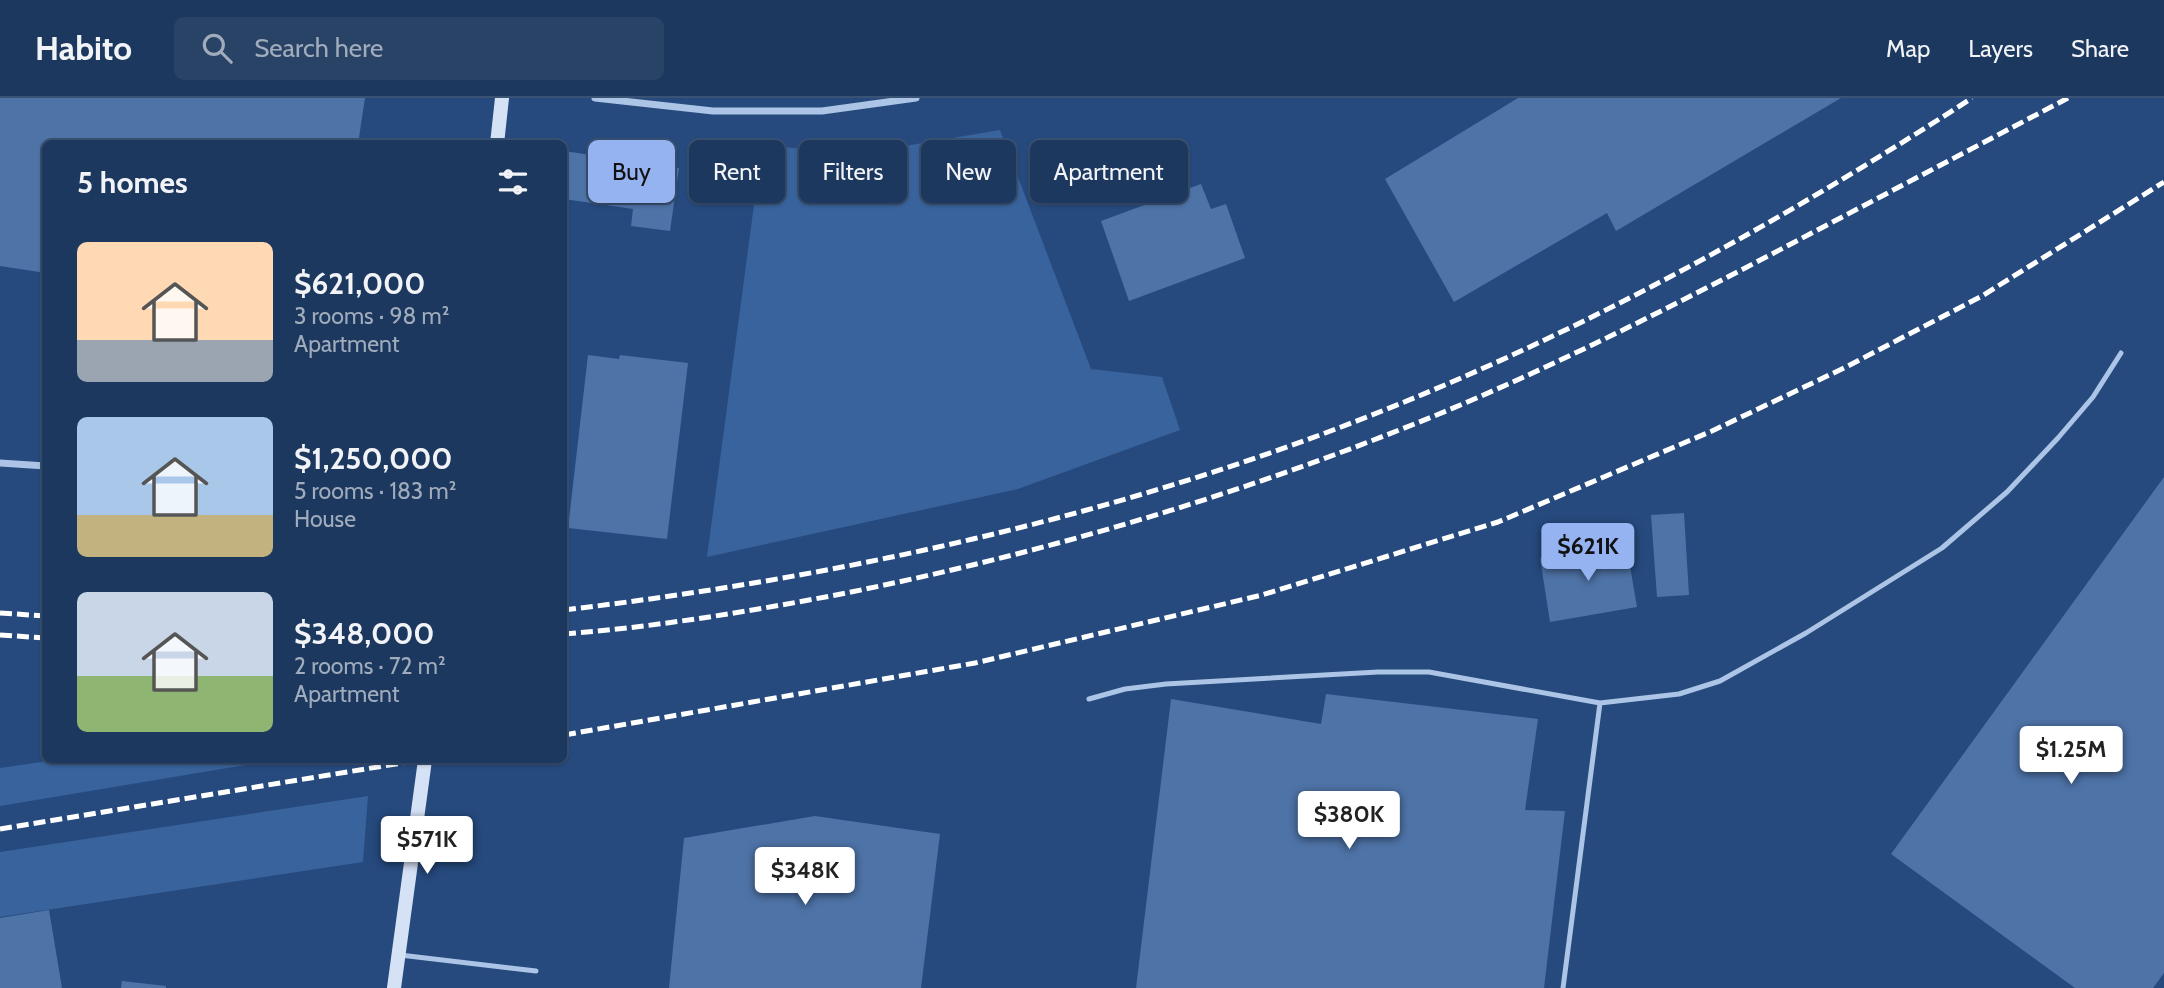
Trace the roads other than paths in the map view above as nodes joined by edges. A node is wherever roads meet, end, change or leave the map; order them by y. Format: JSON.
{"nodes":[{"id":1,"x":502,"y":98,"type":"edge"},
{"id":2,"x":595,"y":98,"type":"edge"},
{"id":3,"x":916,"y":98,"type":"edge"},
{"id":4,"x":497,"y":140,"type":"edge"},
{"id":5,"x":2121,"y":352,"type":"dead end"},
{"id":6,"x":0,"y":463,"type":"edge"},
{"id":7,"x":42,"y":466,"type":"edge"},
{"id":8,"x":1089,"y":699,"type":"dead end"},
{"id":9,"x":1600,"y":703,"type":"junction"},
{"id":10,"x":425,"y":763,"type":"edge"},
{"id":11,"x":399,"y":955,"type":"junction"},
{"id":12,"x":536,"y":971,"type":"dead end"},
{"id":13,"x":394,"y":988,"type":"edge"},
{"id":14,"x":1563,"y":988,"type":"edge"}],
"edges":[{"from":1,"to":4,"type":"main road"},
{"from":2,"to":3,"type":"street"},
{"from":5,"to":9,"type":"lane"},
{"from":6,"to":7,"type":"street"},
{"from":8,"to":9,"type":"lane"},
{"from":9,"to":14,"type":"lane"},
{"from":10,"to":11,"type":"main road"},
{"from":11,"to":12,"type":"lane"},
{"from":11,"to":13,"type":"main road"}]}
